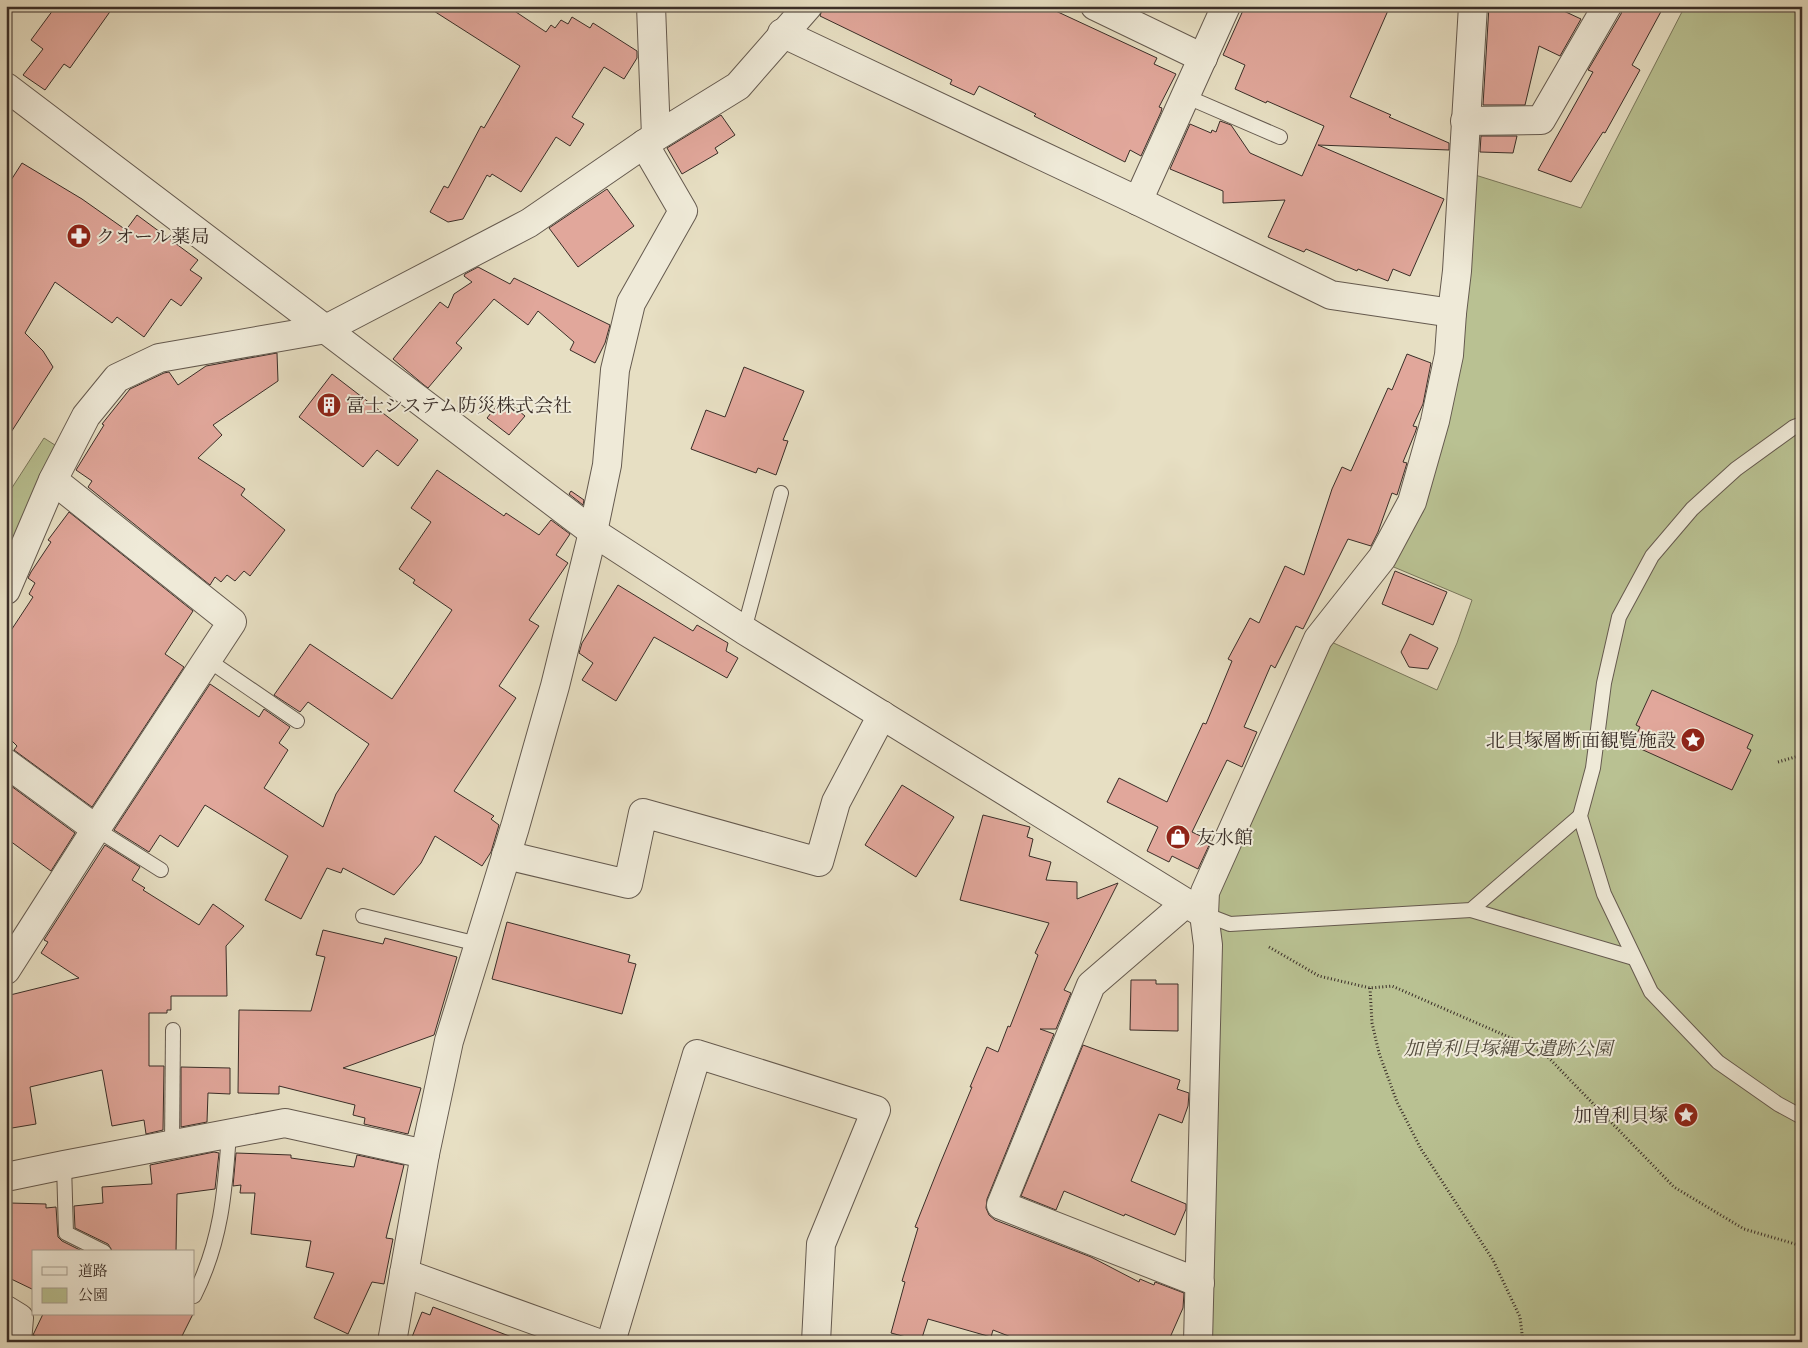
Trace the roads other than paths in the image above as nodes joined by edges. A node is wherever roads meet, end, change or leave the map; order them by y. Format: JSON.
{"nodes":[{"id":1,"x":651,"y":6,"type":"edge"},
{"id":2,"x":808,"y":6,"type":"edge"},
{"id":3,"x":1095,"y":6,"type":"edge"},
{"id":4,"x":1226,"y":6,"type":"edge"},
{"id":5,"x":1473,"y":6,"type":"edge"},
{"id":6,"x":1607,"y":6,"type":"edge"},
{"id":7,"x":782,"y":33,"type":"junction"},
{"id":8,"x":1203,"y":58,"type":"junction"},
{"id":9,"x":6,"y":87,"type":"edge"},
{"id":10,"x":1185,"y":96,"type":"junction"},
{"id":11,"x":1465,"y":121,"type":"junction"},
{"id":12,"x":1280,"y":137,"type":"dead end"},
{"id":13,"x":650,"y":140,"type":"junction"},
{"id":14,"x":1138,"y":201,"type":"junction"},
{"id":15,"x":1452,"y":314,"type":"junction"},
{"id":16,"x":326,"y":329,"type":"junction"},
{"id":17,"x":1802,"y":424,"type":"edge"},
{"id":18,"x":53,"y":480,"type":"junction"},
{"id":19,"x":781,"y":494,"type":"dead end"},
{"id":20,"x":593,"y":532,"type":"junction"},
{"id":21,"x":6,"y":590,"type":"edge"},
{"id":22,"x":744,"y":630,"type":"junction"},
{"id":23,"x":208,"y":660,"type":"junction"},
{"id":24,"x":882,"y":715,"type":"junction"},
{"id":25,"x":298,"y":721,"type":"dead end"},
{"id":26,"x":6,"y":763,"type":"edge"},
{"id":27,"x":1580,"y":816,"type":"junction"},
{"id":28,"x":96,"y":829,"type":"junction"},
{"id":29,"x":506,"y":855,"type":"junction"},
{"id":30,"x":161,"y":870,"type":"dead end"},
{"id":31,"x":1195,"y":908,"type":"junction"},
{"id":32,"x":1471,"y":910,"type":"junction"},
{"id":33,"x":363,"y":916,"type":"dead end"},
{"id":34,"x":478,"y":944,"type":"junction"},
{"id":35,"x":1634,"y":958,"type":"junction"},
{"id":36,"x":6,"y":970,"type":"edge"},
{"id":37,"x":173,"y":1030,"type":"dead end"},
{"id":38,"x":1802,"y":1117,"type":"edge"},
{"id":39,"x":229,"y":1133,"type":"junction"},
{"id":40,"x":172,"y":1144,"type":"junction"},
{"id":41,"x":425,"y":1154,"type":"junction"},
{"id":42,"x":64,"y":1165,"type":"junction"},
{"id":43,"x":6,"y":1177,"type":"edge"},
{"id":44,"x":100,"y":1250,"type":"edge"},
{"id":45,"x":404,"y":1272,"type":"junction"},
{"id":46,"x":1200,"y":1283,"type":"junction"},
{"id":47,"x":195,"y":1294,"type":"edge"},
{"id":48,"x":6,"y":1310,"type":"edge"},
{"id":49,"x":17,"y":1342,"type":"edge"},
{"id":50,"x":392,"y":1342,"type":"edge"},
{"id":51,"x":595,"y":1342,"type":"edge"},
{"id":52,"x":611,"y":1342,"type":"edge"},
{"id":53,"x":816,"y":1342,"type":"edge"},
{"id":54,"x":1198,"y":1342,"type":"edge"}],
"edges":[{"from":1,"to":13,"type":"street"},
{"from":2,"to":7,"type":"street"},
{"from":3,"to":8,"type":"street"},
{"from":4,"to":8,"type":"street"},
{"from":5,"to":11,"type":"street"},
{"from":6,"to":11,"type":"street"},
{"from":7,"to":13,"type":"street"},
{"from":7,"to":14,"type":"street"},
{"from":8,"to":10,"type":"street"},
{"from":9,"to":16,"type":"street"},
{"from":10,"to":12,"type":"lane"},
{"from":10,"to":14,"type":"street"},
{"from":11,"to":15,"type":"street"},
{"from":13,"to":16,"type":"street"},
{"from":13,"to":20,"type":"street"},
{"from":14,"to":15,"type":"street"},
{"from":15,"to":31,"type":"street"},
{"from":16,"to":18,"type":"street"},
{"from":16,"to":20,"type":"street"},
{"from":17,"to":27,"type":"lane"},
{"from":18,"to":21,"type":"street"},
{"from":18,"to":23,"type":"street"},
{"from":19,"to":22,"type":"lane"},
{"from":20,"to":22,"type":"street"},
{"from":20,"to":29,"type":"street"},
{"from":22,"to":24,"type":"street"},
{"from":23,"to":25,"type":"lane"},
{"from":23,"to":28,"type":"street"},
{"from":24,"to":29,"type":"street"},
{"from":24,"to":31,"type":"street"},
{"from":26,"to":28,"type":"street"},
{"from":27,"to":32,"type":"lane"},
{"from":27,"to":35,"type":"lane"},
{"from":28,"to":30,"type":"lane"},
{"from":28,"to":36,"type":"street"},
{"from":29,"to":34,"type":"street"},
{"from":31,"to":32,"type":"lane"},
{"from":31,"to":46,"type":"street"},
{"from":31,"to":46,"type":"street"},
{"from":32,"to":35,"type":"lane"},
{"from":33,"to":34,"type":"lane"},
{"from":34,"to":41,"type":"street"},
{"from":35,"to":38,"type":"lane"},
{"from":37,"to":40,"type":"lane"},
{"from":39,"to":40,"type":"street"},
{"from":39,"to":41,"type":"street"},
{"from":39,"to":47,"type":"lane"},
{"from":40,"to":42,"type":"street"},
{"from":41,"to":45,"type":"street"},
{"from":42,"to":43,"type":"street"},
{"from":42,"to":44,"type":"lane"},
{"from":45,"to":50,"type":"street"},
{"from":45,"to":51,"type":"street"},
{"from":46,"to":54,"type":"street"},
{"from":48,"to":49,"type":"street"},
{"from":52,"to":53,"type":"street"}]}
